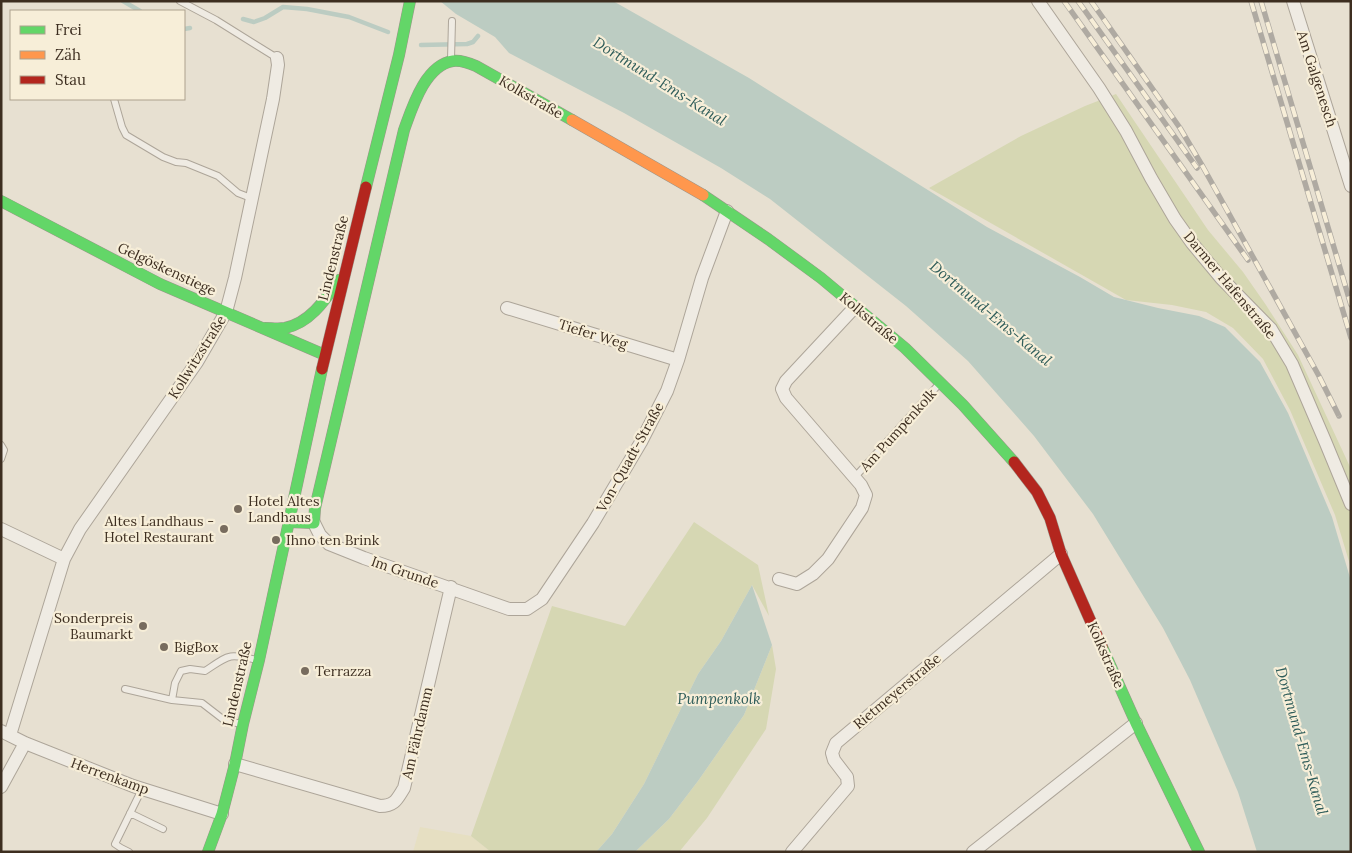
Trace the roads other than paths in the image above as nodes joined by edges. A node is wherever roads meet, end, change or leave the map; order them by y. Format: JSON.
{"nodes":[{"id":1,"x":180,"y":1,"type":"edge"},
{"id":2,"x":410,"y":1,"type":"edge"},
{"id":3,"x":1038,"y":1,"type":"edge"},
{"id":4,"x":1292,"y":1,"type":"edge"},
{"id":5,"x":452,"y":20,"type":"dead end"},
{"id":6,"x":451,"y":56,"type":"junction"},
{"id":7,"x":277,"y":58,"type":"joint"},
{"id":8,"x":114,"y":100,"type":"edge"},
{"id":9,"x":1351,"y":186,"type":"edge"},
{"id":10,"x":251,"y":198,"type":"junction"},
{"id":11,"x":1,"y":202,"type":"edge"},
{"id":12,"x":727,"y":211,"type":"junction"},
{"id":13,"x":344,"y":274,"type":"junction"},
{"id":14,"x":856,"y":307,"type":"junction"},
{"id":15,"x":507,"y":308,"type":"dead end"},
{"id":16,"x":226,"y":312,"type":"junction"},
{"id":17,"x":262,"y":328,"type":"junction"},
{"id":18,"x":325,"y":355,"type":"junction"},
{"id":19,"x":678,"y":360,"type":"junction"},
{"id":20,"x":940,"y":382,"type":"junction"},
{"id":21,"x":1,"y":445,"type":"edge"},
{"id":22,"x":1,"y":459,"type":"edge"},
{"id":23,"x":855,"y":477,"type":"junction"},
{"id":24,"x":1351,"y":504,"type":"edge"},
{"id":25,"x":288,"y":522,"type":"junction"},
{"id":26,"x":314,"y":522,"type":"junction"},
{"id":27,"x":1,"y":529,"type":"edge"},
{"id":28,"x":1061,"y":554,"type":"junction"},
{"id":29,"x":64,"y":559,"type":"junction"},
{"id":30,"x":779,"y":579,"type":"dead end"},
{"id":31,"x":451,"y":587,"type":"junction"},
{"id":32,"x":259,"y":660,"type":"junction"},
{"id":33,"x":125,"y":689,"type":"dead end"},
{"id":34,"x":172,"y":700,"type":"junction"},
{"id":35,"x":1136,"y":723,"type":"junction"},
{"id":36,"x":242,"y":724,"type":"junction"},
{"id":37,"x":6,"y":733,"type":"edge"},
{"id":38,"x":25,"y":743,"type":"junction"},
{"id":39,"x":234,"y":764,"type":"junction"},
{"id":40,"x":1,"y":787,"type":"edge"},
{"id":41,"x":142,"y":789,"type":"junction"},
{"id":42,"x":130,"y":813,"type":"junction"},
{"id":43,"x":222,"y":814,"type":"junction"},
{"id":44,"x":163,"y":830,"type":"dead end"},
{"id":45,"x":129,"y":852,"type":"edge"},
{"id":46,"x":208,"y":852,"type":"edge"},
{"id":47,"x":792,"y":852,"type":"edge"},
{"id":48,"x":973,"y":852,"type":"edge"},
{"id":49,"x":1199,"y":852,"type":"edge"}],
"edges":[{"from":1,"to":7,"type":"lane","name":"Kollwitzstraße"},
{"from":2,"to":13,"type":"street","name":"Lindenstraße"},
{"from":3,"to":24,"type":"street","name":"Darmer Hafenstraße"},
{"from":4,"to":9,"type":"street","name":"Am Galgenesch"},
{"from":5,"to":6,"type":"lane"},
{"from":6,"to":12,"type":"street","name":"Kolkstraße"},
{"from":6,"to":26,"type":"street"},
{"from":7,"to":10,"type":"street","name":"Kollwitzstraße"},
{"from":8,"to":10,"type":"lane"},
{"from":10,"to":16,"type":"street","name":"Kollwitzstraße"},
{"from":11,"to":16,"type":"street","name":"Gelgöskenstiege"},
{"from":12,"to":14,"type":"street","name":"Kolkstraße"},
{"from":12,"to":19,"type":"street","name":"Von-Quadt-Straße"},
{"from":13,"to":17,"type":"street"},
{"from":13,"to":18,"type":"street","name":"Lindenstraße"},
{"from":14,"to":20,"type":"street","name":"Kolkstraße"},
{"from":14,"to":23,"type":"street","name":"Am Pumpenkolk"},
{"from":15,"to":19,"type":"street","name":"Tiefer Weg"},
{"from":16,"to":17,"type":"street","name":"Gelgöskenstiege"},
{"from":16,"to":29,"type":"street","name":"Kollwitzstraße"},
{"from":17,"to":18,"type":"street","name":"Gelgöskenstiege"},
{"from":18,"to":25,"type":"street","name":"Lindenstraße"},
{"from":19,"to":31,"type":"street","name":"Von-Quadt-Straße"},
{"from":20,"to":23,"type":"lane","name":"Am Pumpenkolk"},
{"from":20,"to":28,"type":"street","name":"Kolkstraße"},
{"from":21,"to":22,"type":"lane"},
{"from":23,"to":30,"type":"street","name":"Am Pumpenkolk"},
{"from":25,"to":26,"type":"street"},
{"from":25,"to":32,"type":"street","name":"Lindenstraße"},
{"from":26,"to":31,"type":"street","name":"Im Grunde"},
{"from":27,"to":29,"type":"street"},
{"from":28,"to":35,"type":"street","name":"Kolkstraße"},
{"from":28,"to":47,"type":"street","name":"Rietmeyerstraße"},
{"from":29,"to":37,"type":"street","name":"Kollwitzstraße"},
{"from":31,"to":39,"type":"street","name":"Am Fährdamm"},
{"from":32,"to":34,"type":"lane"},
{"from":32,"to":36,"type":"street","name":"Lindenstraße"},
{"from":33,"to":34,"type":"lane"},
{"from":34,"to":36,"type":"lane"},
{"from":35,"to":48,"type":"street"},
{"from":35,"to":49,"type":"street","name":"Kolkstraße"},
{"from":36,"to":39,"type":"street","name":"Lindenstraße"},
{"from":37,"to":38,"type":"street","name":"Herrenkamp"},
{"from":38,"to":40,"type":"street"},
{"from":38,"to":41,"type":"street","name":"Herrenkamp"},
{"from":39,"to":43,"type":"street","name":"Lindenstraße"},
{"from":41,"to":42,"type":"lane"},
{"from":41,"to":43,"type":"street","name":"Herrenkamp"},
{"from":42,"to":44,"type":"lane"},
{"from":42,"to":45,"type":"lane"},
{"from":43,"to":46,"type":"street","name":"Lindenstraße"}]}
